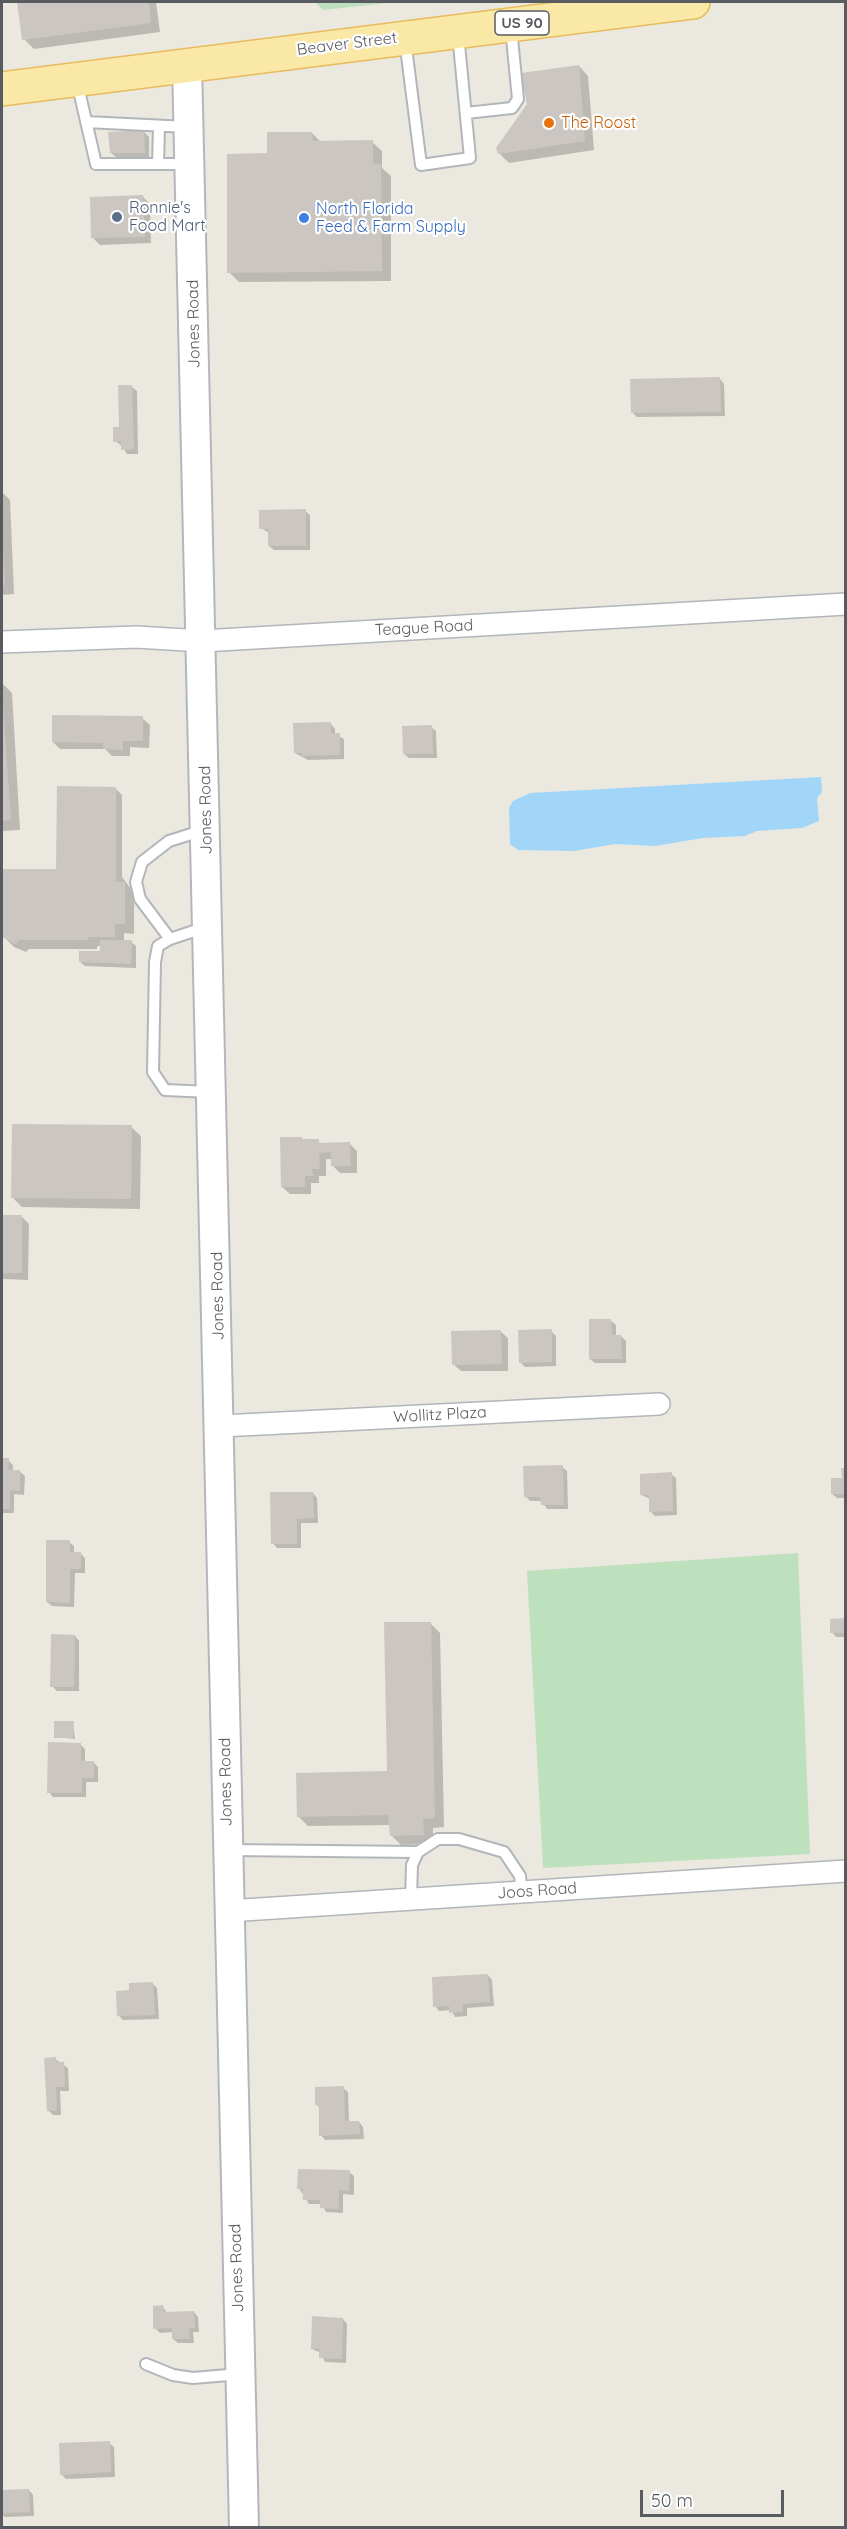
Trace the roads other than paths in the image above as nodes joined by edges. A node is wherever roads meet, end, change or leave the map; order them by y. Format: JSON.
{"nodes":[{"id":1,"x":693,"y":2,"type":"edge"},
{"id":2,"x":511,"y":24,"type":"junction"},
{"id":3,"x":458,"y":31,"type":"junction"},
{"id":4,"x":405,"y":37,"type":"junction"},
{"id":5,"x":187,"y":64,"type":"junction"},
{"id":6,"x":76,"y":79,"type":"junction"},
{"id":7,"x":2,"y":89,"type":"edge"},
{"id":8,"x":466,"y":113,"type":"junction"},
{"id":9,"x":86,"y":122,"type":"junction"},
{"id":10,"x":159,"y":126,"type":"junction"},
{"id":11,"x":189,"y":127,"type":"junction"},
{"id":12,"x":158,"y":164,"type":"junction"},
{"id":13,"x":190,"y":164,"type":"junction"},
{"id":14,"x":846,"y":604,"type":"edge"},
{"id":15,"x":202,"y":640,"type":"junction"},
{"id":16,"x":2,"y":642,"type":"edge"},
{"id":17,"x":207,"y":829,"type":"junction"},
{"id":18,"x":209,"y":926,"type":"junction"},
{"id":19,"x":170,"y":939,"type":"junction"},
{"id":20,"x":213,"y":1092,"type":"junction"},
{"id":21,"x":659,"y":1404,"type":"dead end"},
{"id":22,"x":221,"y":1426,"type":"junction"},
{"id":23,"x":227,"y":1850,"type":"junction"},
{"id":24,"x":418,"y":1852,"type":"junction"},
{"id":25,"x":846,"y":1871,"type":"edge"},
{"id":26,"x":522,"y":1892,"type":"junction"},
{"id":27,"x":411,"y":1899,"type":"junction"},
{"id":28,"x":228,"y":1911,"type":"junction"},
{"id":29,"x":146,"y":2364,"type":"dead end"},
{"id":30,"x":240,"y":2374,"type":"junction"},
{"id":31,"x":244,"y":2528,"type":"edge"}],
"edges":[{"from":1,"to":2,"type":"main road","name":"Beaver Street","number":"US 90"},
{"from":2,"to":3,"type":"main road","name":"Beaver Street","number":"US 90"},
{"from":2,"to":8,"type":"lane"},
{"from":3,"to":4,"type":"main road","name":"Beaver Street","number":"US 90"},
{"from":3,"to":8,"type":"lane"},
{"from":4,"to":5,"type":"main road","name":"Beaver Street","number":"US 90"},
{"from":4,"to":8,"type":"lane"},
{"from":5,"to":6,"type":"main road","name":"Beaver Street","number":"US 90"},
{"from":5,"to":11,"type":"street","name":"Jones Road"},
{"from":6,"to":7,"type":"main road","name":"Beaver Street","number":"US 90"},
{"from":6,"to":9,"type":"lane"},
{"from":9,"to":10,"type":"lane"},
{"from":9,"to":12,"type":"lane"},
{"from":10,"to":11,"type":"lane"},
{"from":10,"to":12,"type":"lane"},
{"from":11,"to":13,"type":"street","name":"Jones Road"},
{"from":12,"to":13,"type":"lane"},
{"from":13,"to":15,"type":"street","name":"Jones Road"},
{"from":14,"to":15,"type":"street","name":"Teague Road"},
{"from":15,"to":16,"type":"street","name":"Teague Road"},
{"from":15,"to":17,"type":"street","name":"Jones Road"},
{"from":17,"to":18,"type":"street","name":"Jones Road"},
{"from":17,"to":19,"type":"lane"},
{"from":18,"to":19,"type":"lane"},
{"from":18,"to":20,"type":"street","name":"Jones Road"},
{"from":19,"to":20,"type":"lane"},
{"from":20,"to":22,"type":"street","name":"Jones Road"},
{"from":21,"to":22,"type":"street","name":"Wollitz Plaza"},
{"from":22,"to":23,"type":"street","name":"Jones Road"},
{"from":23,"to":24,"type":"lane"},
{"from":23,"to":28,"type":"street","name":"Jones Road"},
{"from":24,"to":26,"type":"lane"},
{"from":24,"to":27,"type":"lane"},
{"from":25,"to":26,"type":"street","name":"Joos Road"},
{"from":26,"to":27,"type":"street","name":"Joos Road"},
{"from":27,"to":28,"type":"street","name":"Joos Road"},
{"from":28,"to":30,"type":"street","name":"Jones Road"},
{"from":29,"to":30,"type":"lane"},
{"from":30,"to":31,"type":"street","name":"Jones Road"}]}
